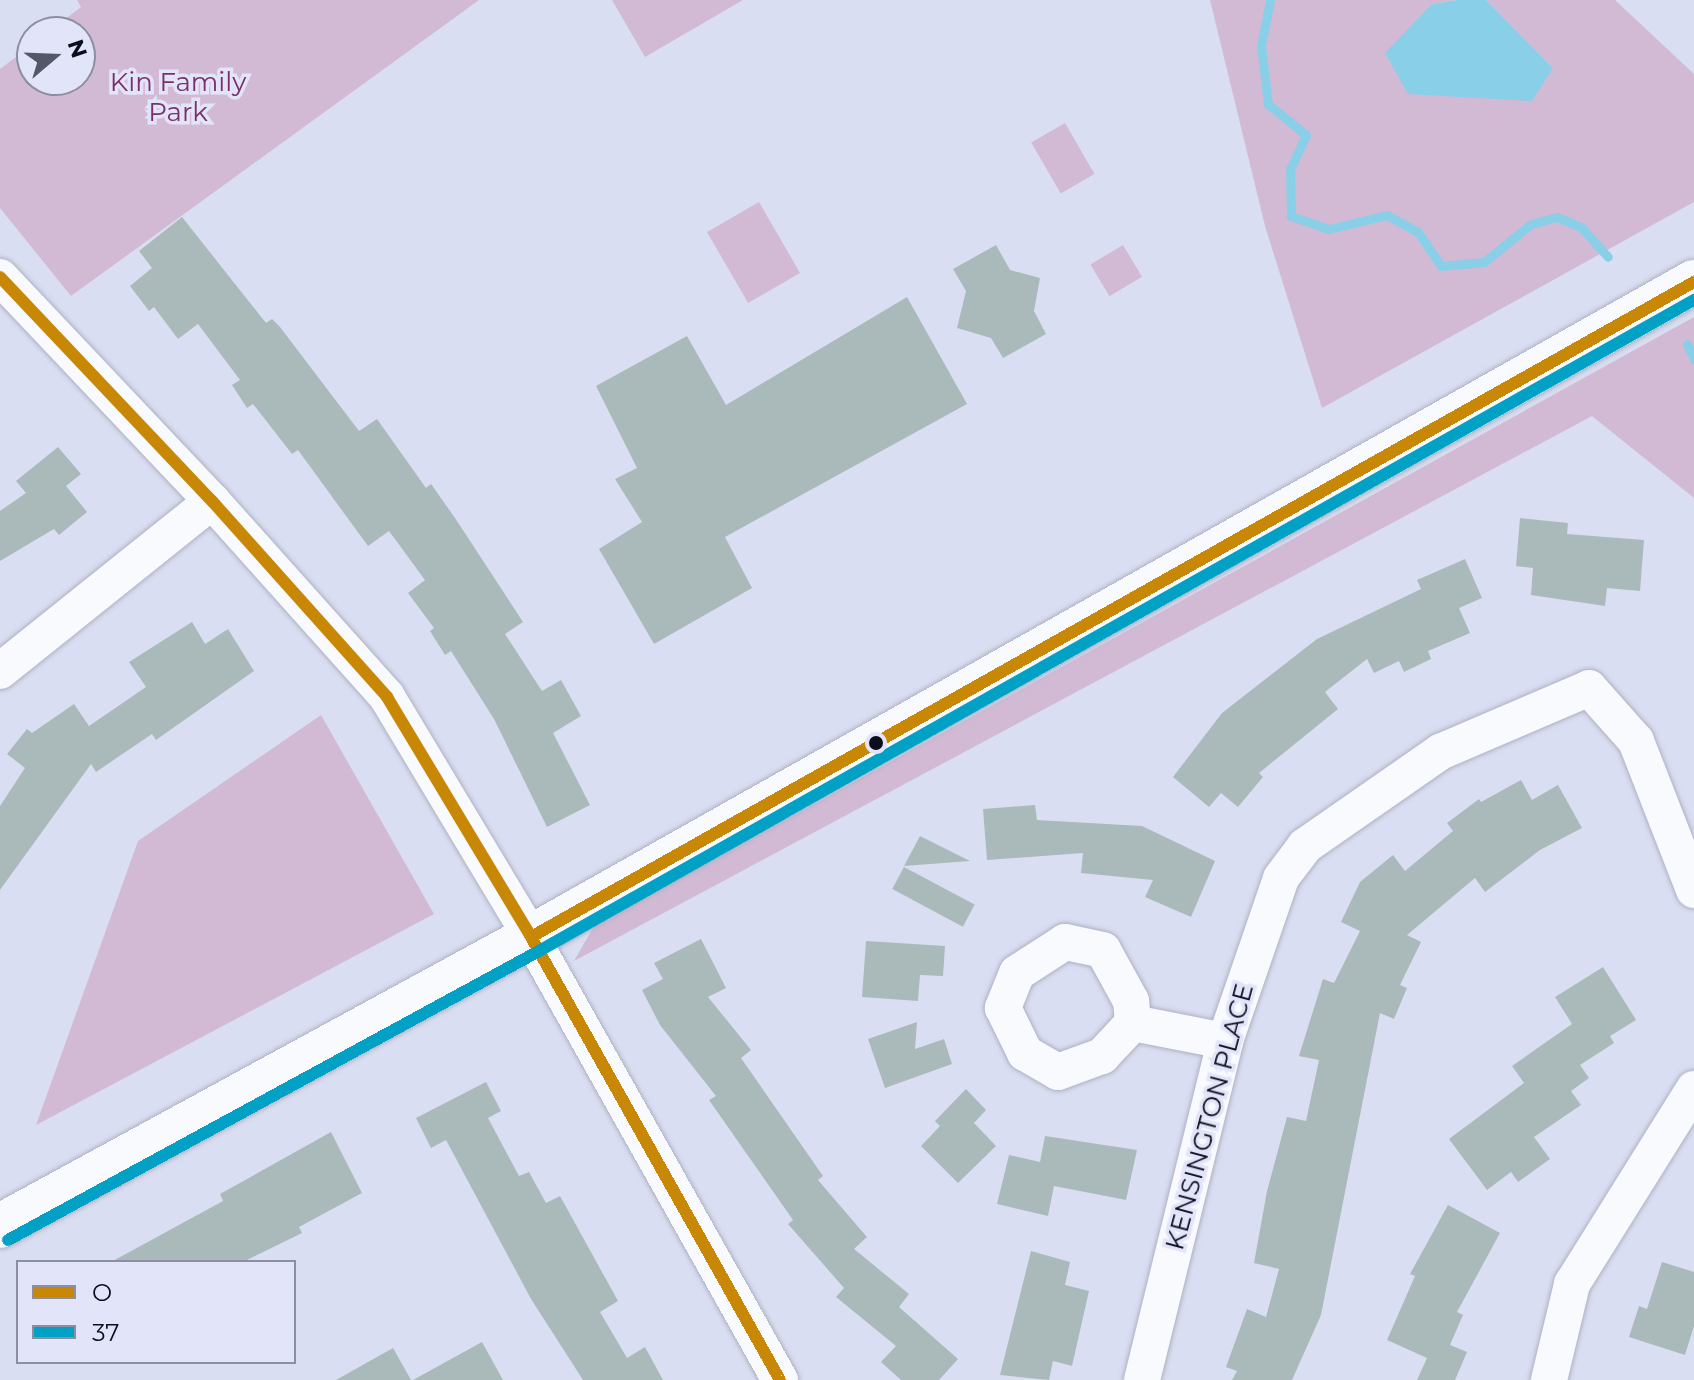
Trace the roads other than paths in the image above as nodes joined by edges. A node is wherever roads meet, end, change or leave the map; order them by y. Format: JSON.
{"nodes":[{"id":1,"x":0,"y":277,"type":"edge"},
{"id":2,"x":1694,"y":282,"type":"edge"},
{"id":3,"x":212,"y":501,"type":"junction"},
{"id":4,"x":0,"y":671,"type":"edge"},
{"id":5,"x":1694,"y":890,"type":"edge"},
{"id":6,"x":531,"y":937,"type":"junction"},
{"id":7,"x":1133,"y":1023,"type":"dead end"},
{"id":8,"x":1225,"y":1041,"type":"junction"},
{"id":9,"x":1694,"y":1089,"type":"edge"},
{"id":10,"x":0,"y":1226,"type":"edge"},
{"id":11,"x":780,"y":1380,"type":"edge"},
{"id":12,"x":1142,"y":1380,"type":"edge"},
{"id":13,"x":1549,"y":1380,"type":"edge"}],
"edges":[{"from":1,"to":3,"type":"street"},
{"from":2,"to":6,"type":"street"},
{"from":3,"to":4,"type":"street"},
{"from":3,"to":6,"type":"street"},
{"from":5,"to":8,"type":"street","name":"KENSINGTON PLACE"},
{"from":6,"to":10,"type":"street"},
{"from":6,"to":11,"type":"street"},
{"from":7,"to":8,"type":"street"},
{"from":8,"to":12,"type":"street","name":"KENSINGTON PLACE"},
{"from":9,"to":13,"type":"street"}]}
